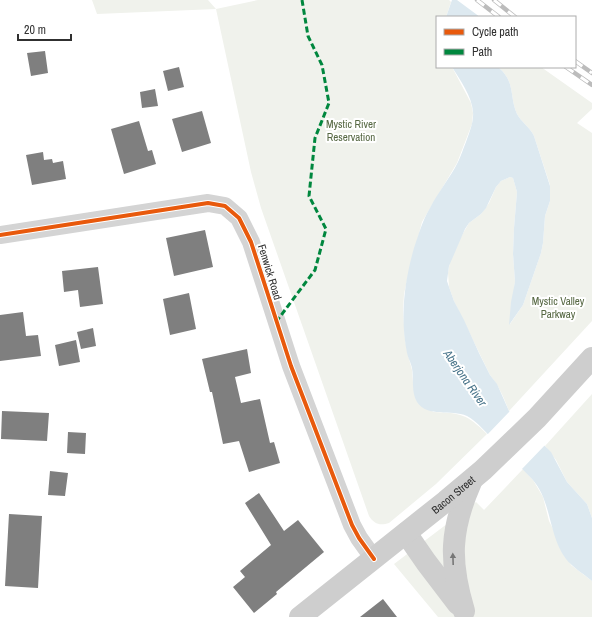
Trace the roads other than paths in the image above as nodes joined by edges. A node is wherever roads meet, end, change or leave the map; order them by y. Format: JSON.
{"nodes":[{"id":1,"x":0,"y":235,"type":"edge"},
{"id":2,"x":592,"y":358,"type":"edge"},
{"id":3,"x":472,"y":480,"type":"junction"},
{"id":4,"x":406,"y":533,"type":"junction"},
{"id":5,"x":374,"y":559,"type":"junction"},
{"id":6,"x":467,"y":614,"type":"edge"},
{"id":7,"x":300,"y":617,"type":"edge"}],
"edges":[{"from":1,"to":5,"type":"street","name":"Fenwick Road"},
{"from":2,"to":3,"type":"main road","name":"Bacon Street"},
{"from":3,"to":4,"type":"main road","name":"Bacon Street"},
{"from":6,"to":3,"type":"main road","one_way":true},
{"from":4,"to":5,"type":"main road","name":"Bacon Street"},
{"from":4,"to":6,"type":"main road"},
{"from":5,"to":7,"type":"main road","name":"Bacon Street"}]}
